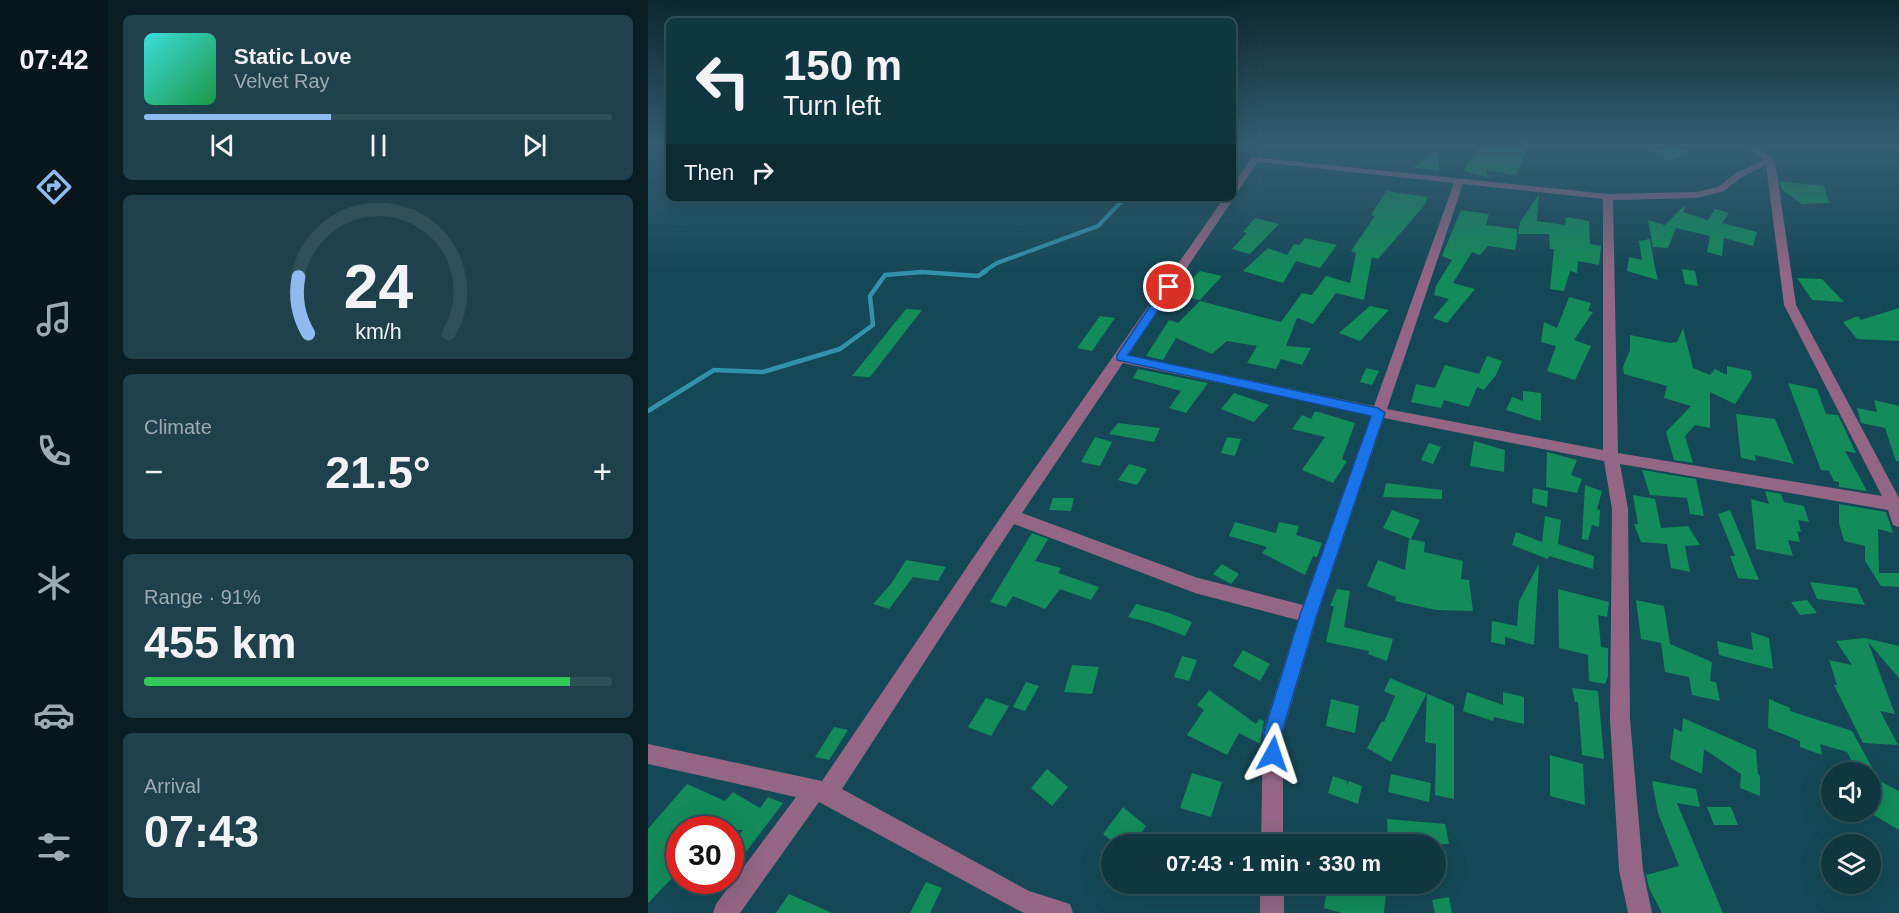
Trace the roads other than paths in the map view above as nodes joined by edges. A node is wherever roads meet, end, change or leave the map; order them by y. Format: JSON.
{"nodes":[{"id":1,"x":1456,"y":188,"type":"edge"},
{"id":2,"x":1514,"y":188,"type":"edge"},
{"id":3,"x":1723,"y":188,"type":"edge"},
{"id":4,"x":1774,"y":188,"type":"edge"},
{"id":5,"x":1608,"y":197,"type":"junction"},
{"id":6,"x":1227,"y":201,"type":"edge"},
{"id":7,"x":1121,"y":358,"type":"junction"},
{"id":8,"x":1378,"y":413,"type":"junction"},
{"id":9,"x":1611,"y":457,"type":"junction"},
{"id":10,"x":1896,"y":504,"type":"edge"},
{"id":11,"x":1011,"y":516,"type":"junction"},
{"id":12,"x":1899,"y":520,"type":"edge"},
{"id":13,"x":1309,"y":615,"type":"junction"},
{"id":14,"x":648,"y":754,"type":"edge"},
{"id":15,"x":821,"y":791,"type":"junction"},
{"id":16,"x":1272,"y":834,"type":"edge"},
{"id":17,"x":1272,"y":894,"type":"edge"},
{"id":18,"x":725,"y":913,"type":"edge"},
{"id":19,"x":1061,"y":913,"type":"edge"},
{"id":20,"x":1272,"y":913,"type":"edge"},
{"id":21,"x":1640,"y":913,"type":"edge"}],
"edges":[{"from":1,"to":8,"type":"street"},
{"from":2,"to":5,"type":"street"},
{"from":3,"to":5,"type":"street"},
{"from":4,"to":10,"type":"street"},
{"from":5,"to":9,"type":"street"},
{"from":6,"to":7,"type":"street"},
{"from":7,"to":8,"type":"street"},
{"from":7,"to":11,"type":"street"},
{"from":8,"to":9,"type":"street"},
{"from":8,"to":13,"type":"street"},
{"from":9,"to":10,"type":"street"},
{"from":9,"to":21,"type":"street"},
{"from":10,"to":12,"type":"street"},
{"from":11,"to":13,"type":"street"},
{"from":11,"to":15,"type":"street"},
{"from":13,"to":16,"type":"street"},
{"from":14,"to":15,"type":"street"},
{"from":15,"to":18,"type":"street"},
{"from":15,"to":19,"type":"street"},
{"from":17,"to":20,"type":"street"}]}
